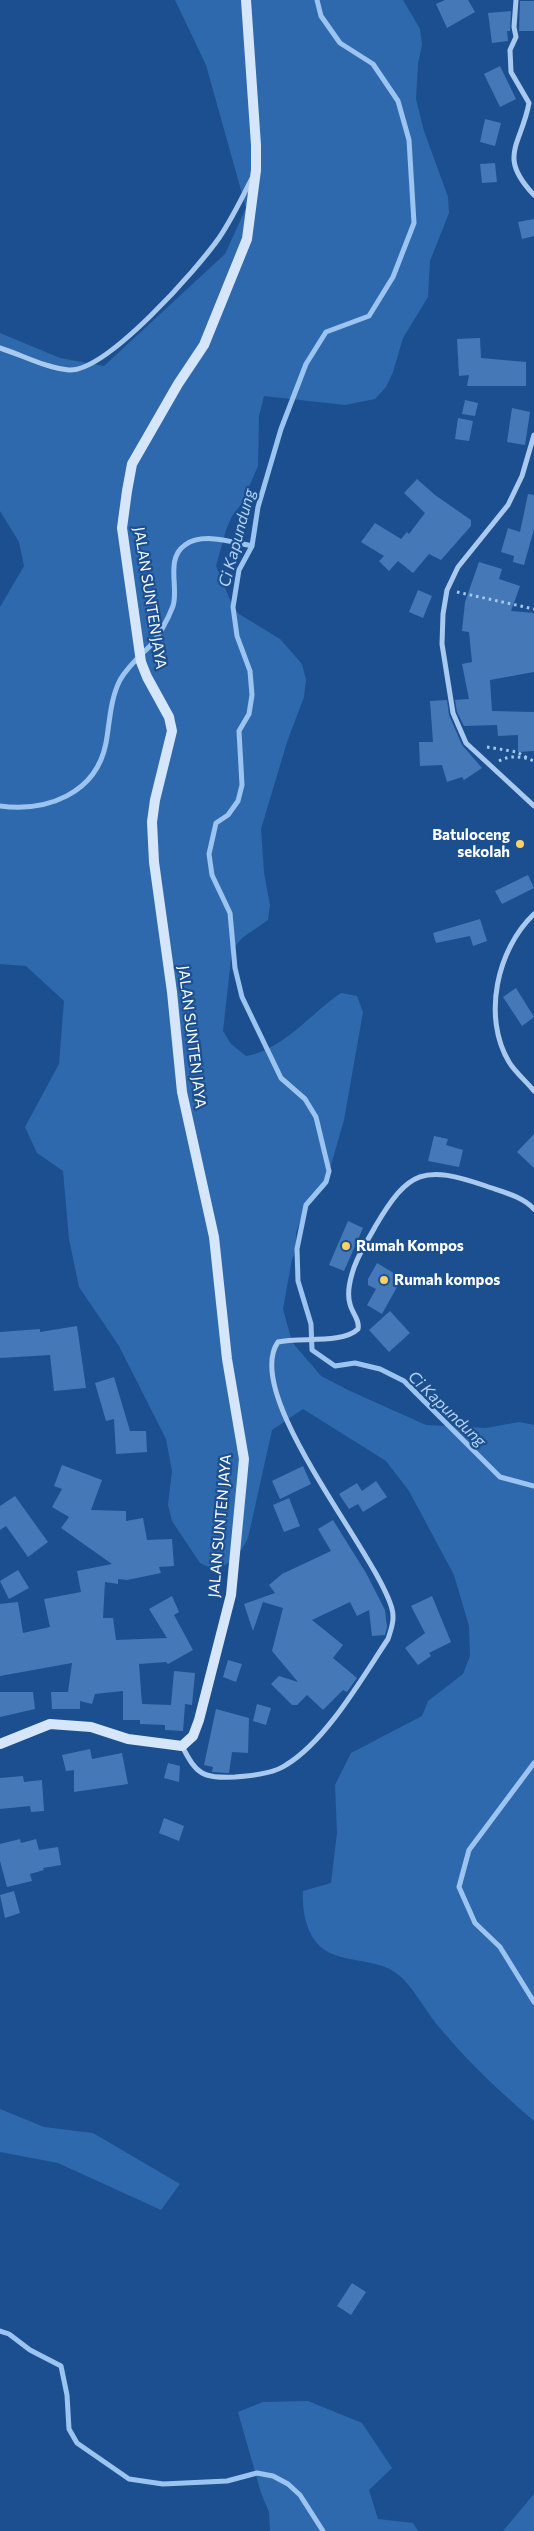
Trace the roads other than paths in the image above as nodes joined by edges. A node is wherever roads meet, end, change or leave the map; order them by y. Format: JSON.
{"nodes":[{"id":1,"x":246,"y":0,"type":"edge"},
{"id":2,"x":516,"y":0,"type":"edge"},
{"id":3,"x":256,"y":170,"type":"junction"},
{"id":4,"x":534,"y":195,"type":"edge"},
{"id":5,"x":0,"y":348,"type":"edge"},
{"id":6,"x":534,"y":435,"type":"edge"},
{"id":7,"x":534,"y":806,"type":"edge"},
{"id":8,"x":534,"y":914,"type":"edge"},
{"id":9,"x":534,"y":1090,"type":"edge"},
{"id":10,"x":534,"y":1209,"type":"edge"},
{"id":11,"x":0,"y":1744,"type":"edge"},
{"id":12,"x":182,"y":1746,"type":"junction"}],
"edges":[{"from":1,"to":3,"type":"main road","name":"JALAN SUNTEN JAYA"},
{"from":2,"to":4,"type":"street"},
{"from":3,"to":5,"type":"street"},
{"from":3,"to":12,"type":"main road","name":"JALAN SUNTEN JAYA"},
{"from":6,"to":7,"type":"street"},
{"from":8,"to":9,"type":"street"},
{"from":10,"to":12,"type":"street"},
{"from":11,"to":12,"type":"main road"}]}
